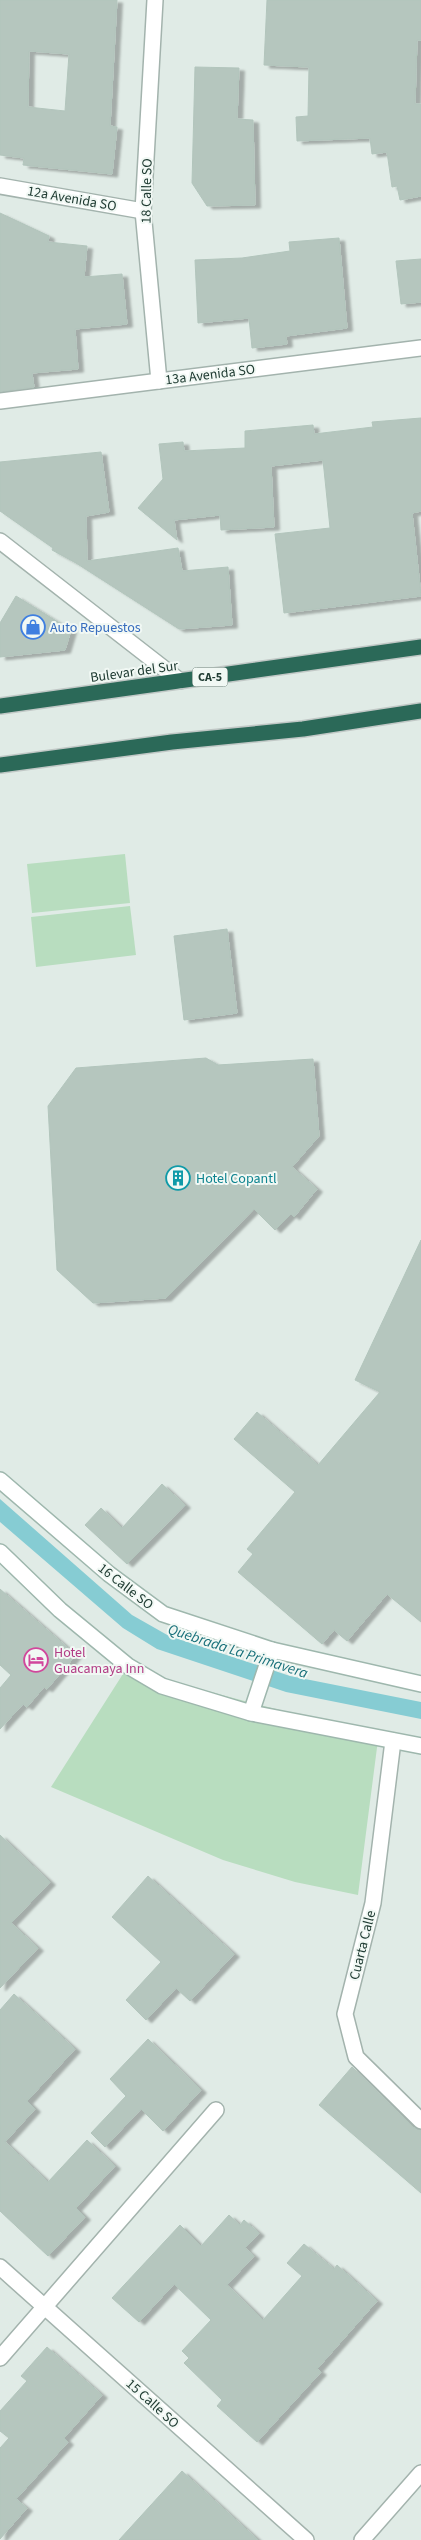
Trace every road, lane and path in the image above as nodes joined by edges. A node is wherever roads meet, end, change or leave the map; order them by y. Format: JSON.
{"nodes":[{"id":1,"x":155,"y":0,"type":"edge"},
{"id":2,"x":0,"y":186,"type":"edge"},
{"id":3,"x":143,"y":211,"type":"junction"},
{"id":4,"x":421,"y":348,"type":"edge"},
{"id":5,"x":159,"y":381,"type":"junction"},
{"id":6,"x":0,"y":401,"type":"edge"},
{"id":7,"x":0,"y":541,"type":"edge"},
{"id":8,"x":421,"y":647,"type":"edge"},
{"id":9,"x":180,"y":681,"type":"junction"},
{"id":10,"x":0,"y":706,"type":"edge"},
{"id":11,"x":421,"y":711,"type":"edge"},
{"id":12,"x":0,"y":765,"type":"edge"},
{"id":13,"x":0,"y":1480,"type":"edge"},
{"id":14,"x":0,"y":1552,"type":"edge"},
{"id":15,"x":271,"y":1656,"type":"junction"},
{"id":16,"x":421,"y":1684,"type":"edge"},
{"id":17,"x":253,"y":1707,"type":"junction"},
{"id":18,"x":393,"y":1741,"type":"junction"},
{"id":19,"x":421,"y":1746,"type":"edge"},
{"id":20,"x":216,"y":2110,"type":"dead end"},
{"id":21,"x":421,"y":2121,"type":"edge"},
{"id":22,"x":0,"y":2267,"type":"edge"},
{"id":23,"x":45,"y":2307,"type":"junction"},
{"id":24,"x":0,"y":2358,"type":"edge"},
{"id":25,"x":421,"y":2473,"type":"edge"},
{"id":26,"x":306,"y":2540,"type":"edge"},
{"id":27,"x":362,"y":2540,"type":"edge"}],
"edges":[{"from":1,"to":3,"type":"street","name":"18 Calle SO"},
{"from":2,"to":3,"type":"street","name":"12a Avenida SO"},
{"from":3,"to":5,"type":"street","name":"18 Calle SO"},
{"from":4,"to":5,"type":"street","name":"13a Avenida SO"},
{"from":5,"to":6,"type":"street","name":"13a Avenida SO"},
{"from":7,"to":9,"type":"street"},
{"from":8,"to":9,"type":"highway","name":"Bulevar del Sur","number":"CA-5"},
{"from":9,"to":10,"type":"highway","name":"Bulevar del Sur","number":"CA-5"},
{"from":11,"to":12,"type":"highway"},
{"from":13,"to":15,"type":"street","name":"16 Calle SO"},
{"from":14,"to":17,"type":"street"},
{"from":15,"to":16,"type":"street","name":"16 Calle SO"},
{"from":15,"to":17,"type":"street"},
{"from":17,"to":18,"type":"street"},
{"from":18,"to":19,"type":"street"},
{"from":18,"to":21,"type":"street","name":"Cuarta Calle"},
{"from":20,"to":23,"type":"street"},
{"from":22,"to":23,"type":"street","name":"15 Calle SO"},
{"from":23,"to":24,"type":"street"},
{"from":23,"to":26,"type":"street","name":"15 Calle SO"},
{"from":25,"to":27,"type":"street"}]}
